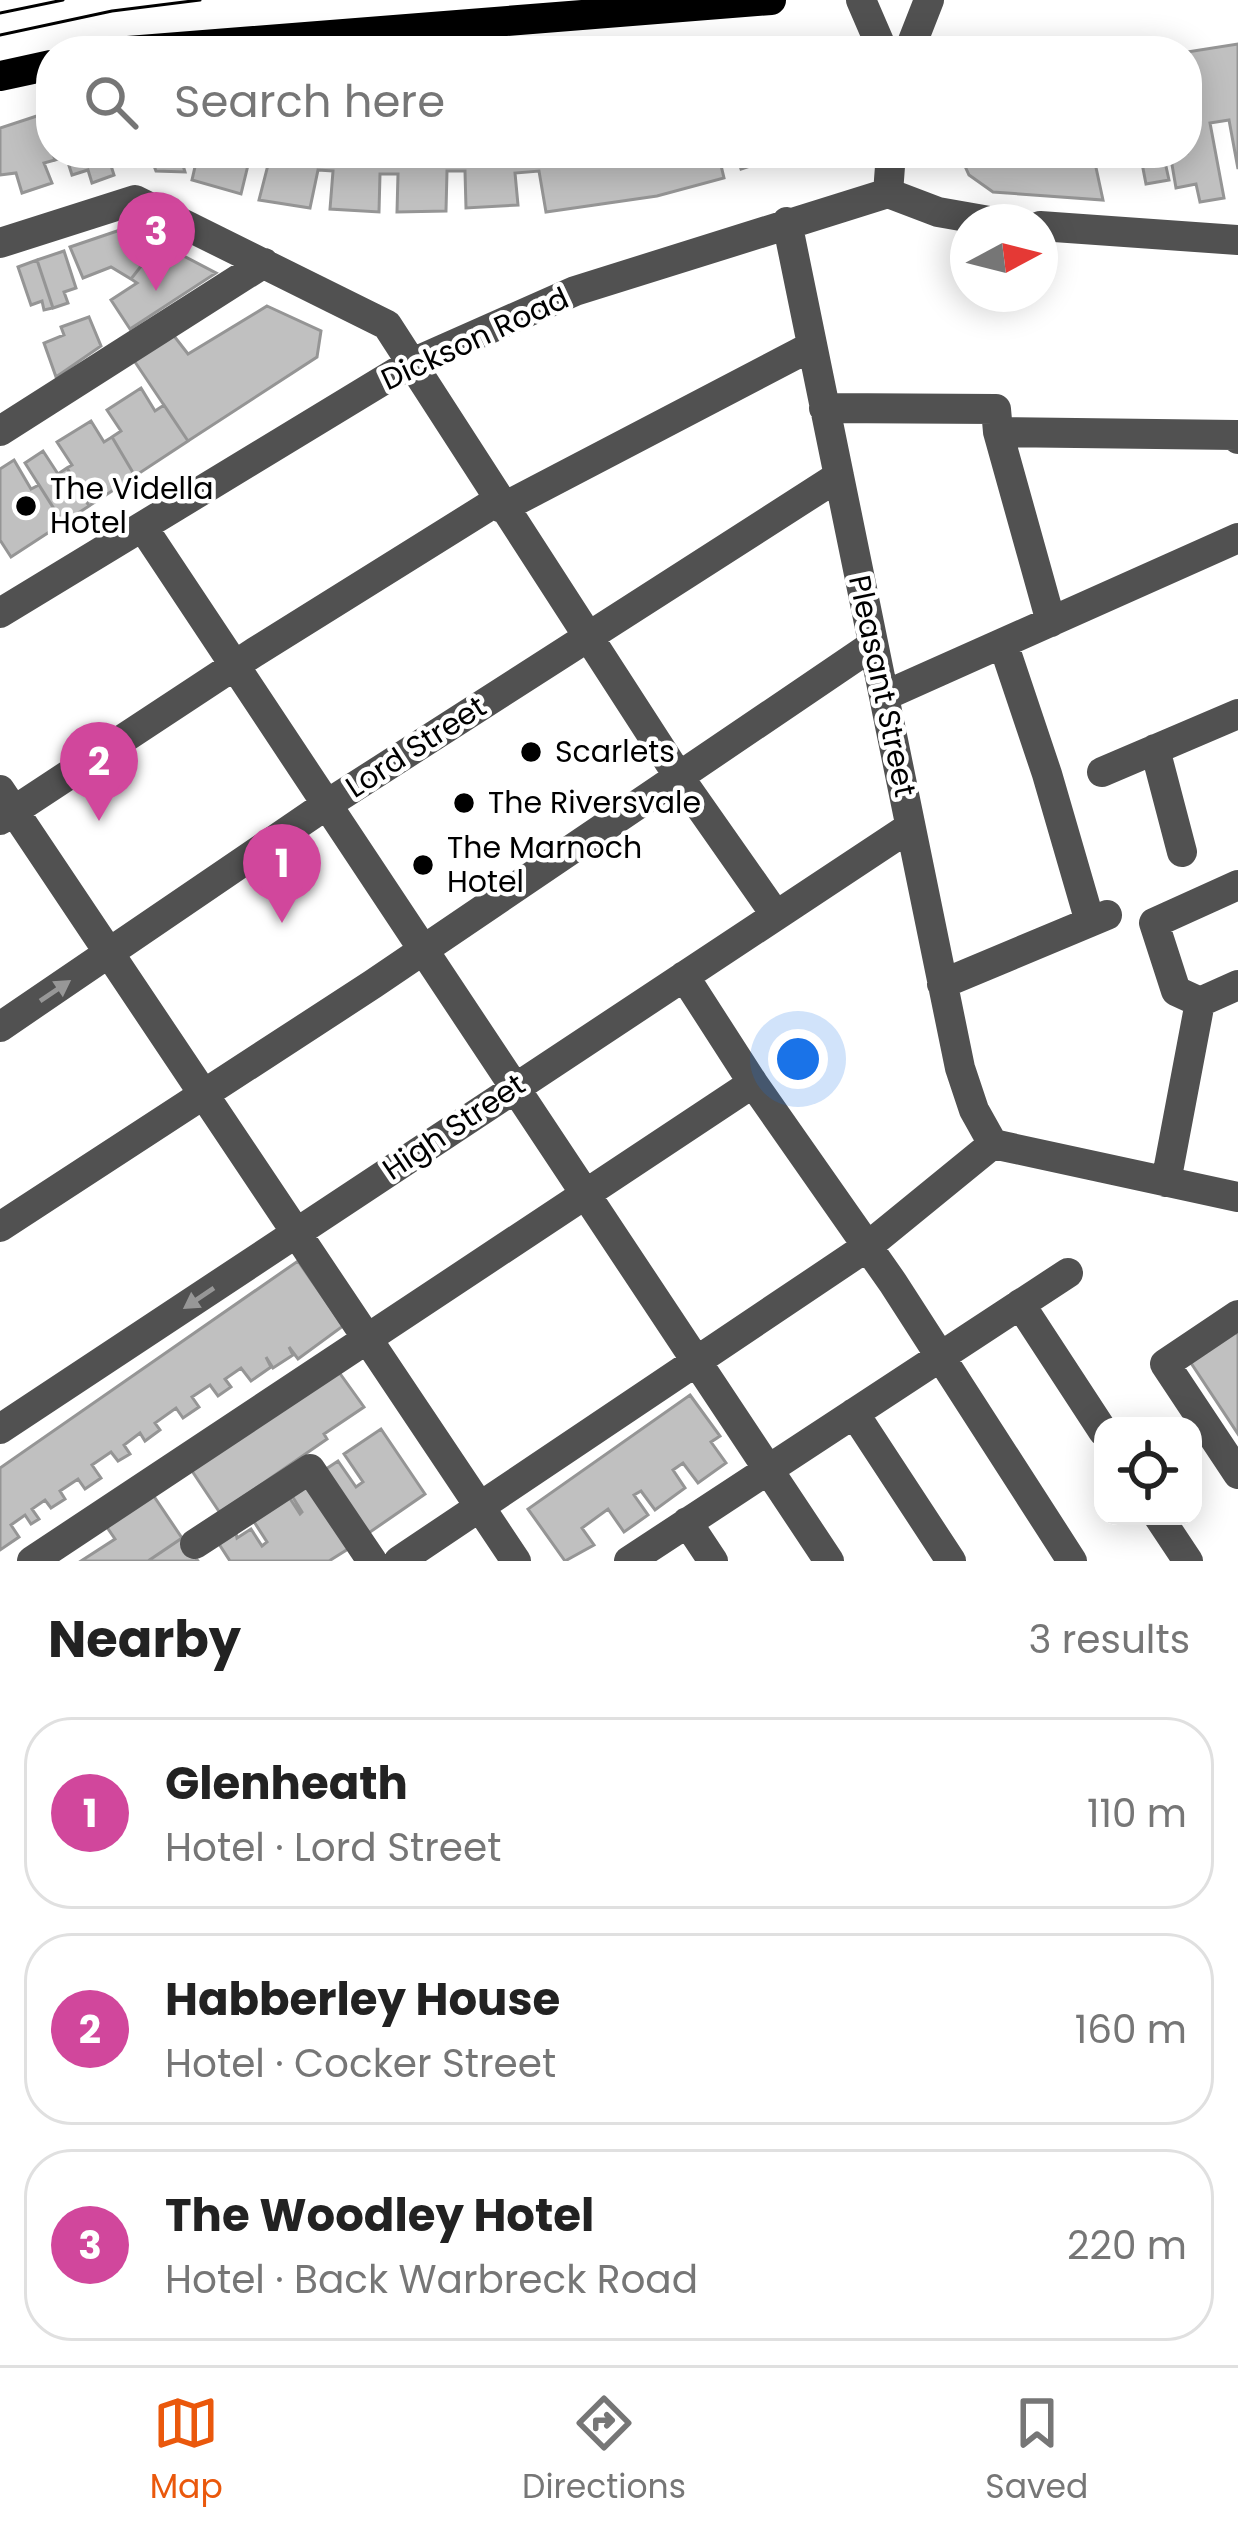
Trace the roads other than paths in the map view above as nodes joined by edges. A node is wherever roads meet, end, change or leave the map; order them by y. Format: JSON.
{"nodes":[{"id":1,"x":771,"y":0,"type":"edge"},
{"id":2,"x":861,"y":0,"type":"edge"},
{"id":3,"x":928,"y":0,"type":"edge"},
{"id":4,"x":317,"y":36,"type":"edge"},
{"id":5,"x":877,"y":36,"type":"edge"},
{"id":6,"x":915,"y":36,"type":"edge"},
{"id":7,"x":36,"y":68,"type":"edge"},
{"id":8,"x":0,"y":76,"type":"edge"},
{"id":9,"x":890,"y":168,"type":"edge"},
{"id":10,"x":888,"y":193,"type":"junction"},
{"id":11,"x":950,"y":214,"type":"edge"},
{"id":12,"x":787,"y":222,"type":"junction"},
{"id":13,"x":1058,"y":227,"type":"edge"},
{"id":14,"x":1238,"y":240,"type":"edge"},
{"id":15,"x":0,"y":243,"type":"edge"},
{"id":16,"x":264,"y":263,"type":"junction"},
{"id":17,"x":812,"y":346,"type":"junction"},
{"id":18,"x":410,"y":364,"type":"junction"},
{"id":19,"x":824,"y":408,"type":"junction"},
{"id":20,"x":0,"y":431,"type":"edge"},
{"id":21,"x":998,"y":432,"type":"junction"},
{"id":22,"x":1238,"y":439,"type":"edge"},
{"id":23,"x":838,"y":476,"type":"junction"},
{"id":24,"x":499,"y":504,"type":"junction"},
{"id":25,"x":144,"y":529,"type":"junction"},
{"id":26,"x":1238,"y":538,"type":"edge"},
{"id":27,"x":0,"y":614,"type":"edge"},
{"id":28,"x":1051,"y":622,"type":"junction"},
{"id":29,"x":589,"y":634,"type":"junction"},
{"id":30,"x":1003,"y":643,"type":"junction"},
{"id":31,"x":874,"y":645,"type":"junction"},
{"id":32,"x":235,"y":667,"type":"junction"},
{"id":33,"x":884,"y":696,"type":"junction"},
{"id":34,"x":1238,"y":714,"type":"edge"},
{"id":35,"x":1154,"y":749,"type":"junction"},
{"id":36,"x":1102,"y":772,"type":"dead end"},
{"id":37,"x":679,"y":777,"type":"junction"},
{"id":38,"x":326,"y":805,"type":"junction"},
{"id":39,"x":4,"y":807,"type":"edge"},
{"id":40,"x":910,"y":827,"type":"junction"},
{"id":41,"x":1182,"y":852,"type":"dead end"},
{"id":42,"x":1238,"y":885,"type":"edge"},
{"id":43,"x":775,"y":914,"type":"junction"},
{"id":44,"x":424,"y":950,"type":"junction"},
{"id":45,"x":109,"y":955,"type":"junction"},
{"id":46,"x":685,"y":976,"type":"junction"},
{"id":47,"x":942,"y":984,"type":"junction"},
{"id":48,"x":1238,"y":985,"type":"edge"},
{"id":49,"x":1200,"y":1002,"type":"junction"},
{"id":50,"x":0,"y":1027,"type":"edge"},
{"id":51,"x":754,"y":1083,"type":"junction"},
{"id":52,"x":514,"y":1087,"type":"junction"},
{"id":53,"x":202,"y":1092,"type":"junction"},
{"id":54,"x":993,"y":1144,"type":"junction"},
{"id":55,"x":1166,"y":1182,"type":"junction"},
{"id":56,"x":586,"y":1192,"type":"junction"},
{"id":57,"x":1238,"y":1196,"type":"edge"},
{"id":58,"x":0,"y":1227,"type":"edge"},
{"id":59,"x":296,"y":1233,"type":"junction"},
{"id":60,"x":868,"y":1246,"type":"junction"},
{"id":61,"x":1067,"y":1273,"type":"dead end"},
{"id":62,"x":1020,"y":1304,"type":"junction"},
{"id":63,"x":1238,"y":1315,"type":"edge"},
{"id":64,"x":369,"y":1340,"type":"junction"},
{"id":65,"x":940,"y":1356,"type":"junction"},
{"id":66,"x":699,"y":1360,"type":"junction"},
{"id":67,"x":854,"y":1413,"type":"junction"},
{"id":68,"x":1094,"y":1418,"type":"edge"},
{"id":69,"x":0,"y":1429,"type":"edge"},
{"id":70,"x":769,"y":1468,"type":"junction"},
{"id":71,"x":1238,"y":1474,"type":"edge"},
{"id":72,"x":480,"y":1508,"type":"junction"},
{"id":73,"x":687,"y":1522,"type":"junction"},
{"id":74,"x":1165,"y":1525,"type":"edge"},
{"id":75,"x":195,"y":1544,"type":"dead end"},
{"id":76,"x":32,"y":1561,"type":"edge"},
{"id":77,"x":372,"y":1561,"type":"edge"},
{"id":78,"x":399,"y":1561,"type":"edge"},
{"id":79,"x":516,"y":1561,"type":"edge"},
{"id":80,"x":628,"y":1561,"type":"edge"},
{"id":81,"x":713,"y":1561,"type":"edge"},
{"id":82,"x":829,"y":1561,"type":"edge"},
{"id":83,"x":950,"y":1561,"type":"edge"},
{"id":84,"x":1072,"y":1561,"type":"edge"},
{"id":85,"x":1188,"y":1561,"type":"edge"}],
"edges":[{"from":1,"to":4,"type":"main road"},
{"from":2,"to":5,"type":"street"},
{"from":3,"to":6,"type":"street"},
{"from":7,"to":8,"type":"main road"},
{"from":9,"to":10,"type":"street"},
{"from":10,"to":11,"type":"street"},
{"from":10,"to":12,"type":"street","name":"Dickson Road"},
{"from":12,"to":17,"type":"street","name":"Pleasant Street"},
{"from":12,"to":18,"type":"street","name":"Dickson Road"},
{"from":13,"to":14,"type":"street"},
{"from":15,"to":16,"type":"street"},
{"from":16,"to":18,"type":"street"},
{"from":16,"to":20,"type":"street"},
{"from":17,"to":19,"type":"street","name":"Pleasant Street"},
{"from":17,"to":24,"type":"street"},
{"from":18,"to":24,"type":"street"},
{"from":18,"to":25,"type":"street","name":"Dickson Road"},
{"from":19,"to":21,"type":"street"},
{"from":19,"to":23,"type":"street","name":"Pleasant Street"},
{"from":21,"to":22,"type":"street"},
{"from":21,"to":28,"type":"street"},
{"from":23,"to":29,"type":"street","name":"Lord Street"},
{"from":23,"to":31,"type":"street","name":"Pleasant Street"},
{"from":24,"to":29,"type":"street"},
{"from":24,"to":32,"type":"street"},
{"from":25,"to":27,"type":"street","name":"Dickson Road"},
{"from":25,"to":32,"type":"street"},
{"from":26,"to":28,"type":"street"},
{"from":28,"to":30,"type":"street"},
{"from":29,"to":37,"type":"street"},
{"from":29,"to":38,"type":"street","name":"Lord Street"},
{"from":30,"to":33,"type":"street"},
{"from":30,"to":47,"type":"street"},
{"from":31,"to":33,"type":"street","name":"Pleasant Street"},
{"from":31,"to":37,"type":"street"},
{"from":32,"to":38,"type":"street"},
{"from":32,"to":39,"type":"street"},
{"from":33,"to":40,"type":"street","name":"Pleasant Street"},
{"from":34,"to":35,"type":"street"},
{"from":35,"to":36,"type":"street"},
{"from":35,"to":41,"type":"street"},
{"from":37,"to":43,"type":"street"},
{"from":37,"to":44,"type":"street"},
{"from":38,"to":44,"type":"street"},
{"from":38,"to":45,"type":"street","name":"Lord Street"},
{"from":39,"to":45,"type":"street"},
{"from":40,"to":43,"type":"street","name":"High Street"},
{"from":40,"to":47,"type":"street","name":"Pleasant Street"},
{"from":42,"to":49,"type":"street"},
{"from":43,"to":46,"type":"street","name":"High Street"},
{"from":44,"to":52,"type":"street"},
{"from":44,"to":53,"type":"street"},
{"from":50,"to":45,"type":"street","name":"Lord Street","one_way":true},
{"from":45,"to":53,"type":"street"},
{"from":46,"to":51,"type":"street"},
{"from":46,"to":52,"type":"street","name":"High Street"},
{"from":47,"to":54,"type":"street","name":"Pleasant Street"},
{"from":48,"to":49,"type":"street"},
{"from":49,"to":55,"type":"street"},
{"from":51,"to":56,"type":"street"},
{"from":51,"to":60,"type":"street"},
{"from":52,"to":56,"type":"street"},
{"from":52,"to":59,"type":"street","name":"High Street"},
{"from":53,"to":58,"type":"street"},
{"from":53,"to":59,"type":"street"},
{"from":54,"to":55,"type":"street"},
{"from":54,"to":60,"type":"street"},
{"from":55,"to":57,"type":"street"},
{"from":56,"to":64,"type":"street"},
{"from":56,"to":66,"type":"street"},
{"from":59,"to":64,"type":"street"},
{"from":59,"to":69,"type":"street","name":"High Street","one_way":true},
{"from":60,"to":65,"type":"street"},
{"from":60,"to":66,"type":"street"},
{"from":61,"to":62,"type":"street"},
{"from":62,"to":65,"type":"street"},
{"from":62,"to":68,"type":"street"},
{"from":63,"to":71,"type":"street"},
{"from":64,"to":72,"type":"street"},
{"from":64,"to":76,"type":"street"},
{"from":65,"to":67,"type":"street"},
{"from":65,"to":84,"type":"street"},
{"from":66,"to":70,"type":"street"},
{"from":66,"to":72,"type":"street"},
{"from":67,"to":70,"type":"street"},
{"from":67,"to":83,"type":"street"},
{"from":70,"to":73,"type":"street"},
{"from":70,"to":82,"type":"street"},
{"from":72,"to":78,"type":"street"},
{"from":72,"to":79,"type":"street"},
{"from":73,"to":80,"type":"street"},
{"from":73,"to":81,"type":"street"},
{"from":74,"to":85,"type":"street"},
{"from":75,"to":77,"type":"street"}]}
